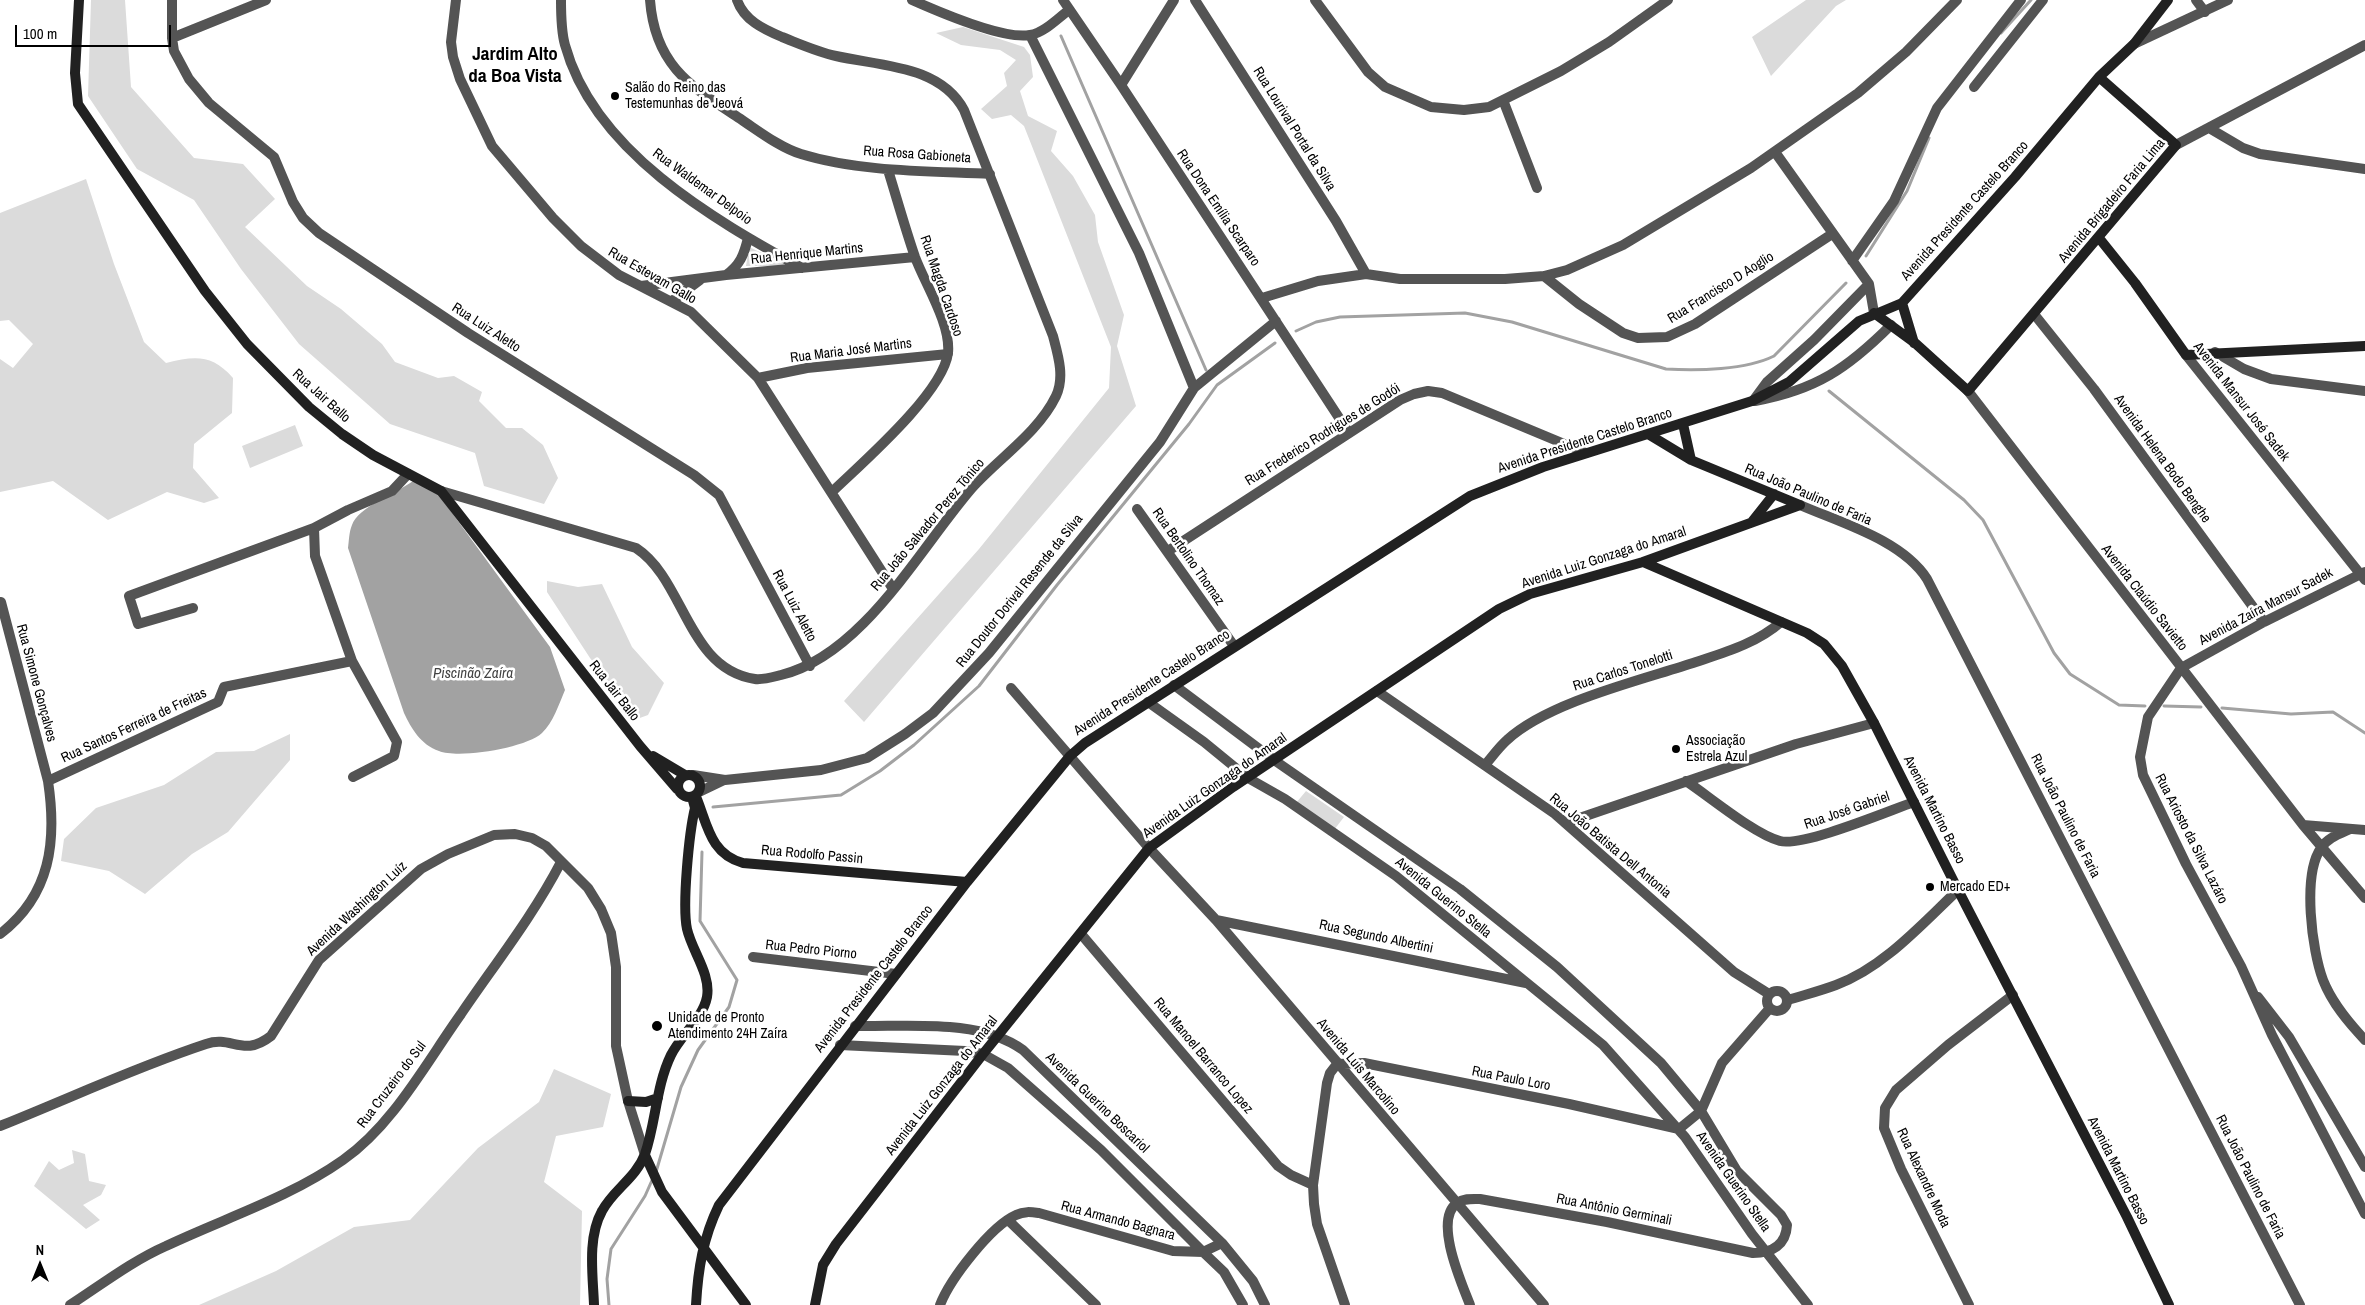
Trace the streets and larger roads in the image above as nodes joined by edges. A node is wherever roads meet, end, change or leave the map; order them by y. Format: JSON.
{"nodes":[{"id":1,"x":79,"y":0,"type":"edge"},
{"id":2,"x":172,"y":0,"type":"edge"},
{"id":3,"x":266,"y":0,"type":"edge"},
{"id":4,"x":456,"y":0,"type":"edge"},
{"id":5,"x":561,"y":0,"type":"edge"},
{"id":6,"x":650,"y":0,"type":"edge"},
{"id":7,"x":737,"y":0,"type":"edge"},
{"id":8,"x":912,"y":0,"type":"edge"},
{"id":9,"x":1063,"y":0,"type":"edge"},
{"id":10,"x":1174,"y":0,"type":"edge"},
{"id":11,"x":1195,"y":0,"type":"edge"},
{"id":12,"x":1315,"y":0,"type":"edge"},
{"id":13,"x":1668,"y":0,"type":"edge"},
{"id":14,"x":1956,"y":0,"type":"edge"},
{"id":15,"x":2021,"y":0,"type":"edge"},
{"id":16,"x":2043,"y":0,"type":"edge"},
{"id":17,"x":2168,"y":0,"type":"edge"},
{"id":18,"x":2196,"y":0,"type":"edge"},
{"id":19,"x":2228,"y":0,"type":"edge"},
{"id":20,"x":1069,"y":10,"type":"junction"},
{"id":21,"x":2205,"y":12,"type":"junction"},
{"id":22,"x":1030,"y":35,"type":"junction"},
{"id":23,"x":172,"y":38,"type":"junction"},
{"id":24,"x":2134,"y":44,"type":"junction"},
{"id":25,"x":2365,"y":45,"type":"edge"},
{"id":26,"x":2099,"y":77,"type":"junction"},
{"id":27,"x":1122,"y":84,"type":"junction"},
{"id":28,"x":1974,"y":87,"type":"dead end"},
{"id":29,"x":1503,"y":100,"type":"junction"},
{"id":30,"x":2208,"y":128,"type":"junction"},
{"id":31,"x":2176,"y":145,"type":"junction"},
{"id":32,"x":1774,"y":152,"type":"junction"},
{"id":33,"x":2365,"y":169,"type":"edge"},
{"id":34,"x":888,"y":170,"type":"junction"},
{"id":35,"x":990,"y":174,"type":"junction"},
{"id":36,"x":1537,"y":188,"type":"dead end"},
{"id":37,"x":1832,"y":234,"type":"junction"},
{"id":38,"x":748,"y":238,"type":"junction"},
{"id":39,"x":2099,"y":238,"type":"junction"},
{"id":40,"x":915,"y":257,"type":"junction"},
{"id":41,"x":1852,"y":261,"type":"junction"},
{"id":42,"x":802,"y":268,"type":"junction"},
{"id":43,"x":1366,"y":274,"type":"junction"},
{"id":44,"x":726,"y":275,"type":"junction"},
{"id":45,"x":1544,"y":276,"type":"junction"},
{"id":46,"x":701,"y":279,"type":"junction"},
{"id":47,"x":1869,"y":284,"type":"junction"},
{"id":48,"x":641,"y":286,"type":"junction"},
{"id":49,"x":1262,"y":298,"type":"junction"},
{"id":50,"x":672,"y":301,"type":"junction"},
{"id":51,"x":1902,"y":303,"type":"junction"},
{"id":52,"x":1874,"y":313,"type":"junction"},
{"id":53,"x":2034,"y":314,"type":"junction"},
{"id":54,"x":1276,"y":321,"type":"junction"},
{"id":55,"x":1890,"y":325,"type":"junction"},
{"id":56,"x":1915,"y":343,"type":"junction"},
{"id":57,"x":2365,"y":346,"type":"edge"},
{"id":58,"x":2215,"y":352,"type":"junction"},
{"id":59,"x":948,"y":354,"type":"junction"},
{"id":60,"x":2186,"y":355,"type":"junction"},
{"id":61,"x":758,"y":378,"type":"junction"},
{"id":62,"x":1194,"y":388,"type":"junction"},
{"id":63,"x":1968,"y":391,"type":"junction"},
{"id":64,"x":2365,"y":391,"type":"edge"},
{"id":65,"x":1752,"y":401,"type":"junction"},
{"id":66,"x":1683,"y":424,"type":"junction"},
{"id":67,"x":1349,"y":432,"type":"junction"},
{"id":68,"x":1648,"y":434,"type":"junction"},
{"id":69,"x":1586,"y":453,"type":"junction"},
{"id":70,"x":1690,"y":460,"type":"junction"},
{"id":71,"x":408,"y":474,"type":"junction"},
{"id":72,"x":441,"y":491,"type":"junction"},
{"id":73,"x":832,"y":492,"type":"junction"},
{"id":74,"x":1774,"y":494,"type":"junction"},
{"id":75,"x":1800,"y":505,"type":"junction"},
{"id":76,"x":1137,"y":509,"type":"dead end"},
{"id":77,"x":1750,"y":524,"type":"junction"},
{"id":78,"x":314,"y":528,"type":"junction"},
{"id":79,"x":1168,"y":550,"type":"junction"},
{"id":80,"x":1643,"y":562,"type":"junction"},
{"id":81,"x":2363,"y":576,"type":"edge"},
{"id":82,"x":893,"y":589,"type":"junction"},
{"id":83,"x":1,"y":602,"type":"edge"},
{"id":84,"x":193,"y":608,"type":"dead end"},
{"id":85,"x":1781,"y":622,"type":"junction"},
{"id":86,"x":2264,"y":622,"type":"junction"},
{"id":87,"x":1234,"y":646,"type":"junction"},
{"id":88,"x":352,"y":661,"type":"junction"},
{"id":89,"x":810,"y":666,"type":"junction"},
{"id":90,"x":2181,"y":668,"type":"junction"},
{"id":91,"x":1174,"y":685,"type":"junction"},
{"id":92,"x":1011,"y":688,"type":"dead end"},
{"id":93,"x":1377,"y":691,"type":"junction"},
{"id":94,"x":1148,"y":702,"type":"junction"},
{"id":95,"x":1874,"y":723,"type":"junction"},
{"id":96,"x":646,"y":752,"type":"junction"},
{"id":97,"x":1070,"y":756,"type":"junction"},
{"id":98,"x":1274,"y":760,"type":"junction"},
{"id":99,"x":1485,"y":765,"type":"junction"},
{"id":100,"x":689,"y":775,"type":"junction"},
{"id":101,"x":353,"y":777,"type":"dead end"},
{"id":102,"x":1248,"y":778,"type":"junction"},
{"id":103,"x":725,"y":780,"type":"junction"},
{"id":104,"x":48,"y":781,"type":"junction"},
{"id":105,"x":1686,"y":781,"type":"junction"},
{"id":106,"x":690,"y":794,"type":"junction"},
{"id":107,"x":1914,"y":802,"type":"junction"},
{"id":108,"x":1565,"y":823,"type":"junction"},
{"id":109,"x":2303,"y":825,"type":"junction"},
{"id":110,"x":2350,"y":829,"type":"junction"},
{"id":111,"x":2365,"y":830,"type":"edge"},
{"id":112,"x":2321,"y":847,"type":"junction"},
{"id":113,"x":1149,"y":848,"type":"junction"},
{"id":114,"x":561,"y":862,"type":"junction"},
{"id":115,"x":967,"y":882,"type":"junction"},
{"id":116,"x":1958,"y":890,"type":"junction"},
{"id":117,"x":2365,"y":898,"type":"edge"},
{"id":118,"x":1216,"y":920,"type":"junction"},
{"id":119,"x":0,"y":934,"type":"edge"},
{"id":120,"x":1081,"y":934,"type":"junction"},
{"id":121,"x":753,"y":957,"type":"dead end"},
{"id":122,"x":896,"y":974,"type":"junction"},
{"id":123,"x":1529,"y":984,"type":"junction"},
{"id":124,"x":2254,"y":993,"type":"junction"},
{"id":125,"x":1769,"y":994,"type":"junction"},
{"id":126,"x":2013,"y":994,"type":"junction"},
{"id":127,"x":1788,"y":1000,"type":"junction"},
{"id":128,"x":1770,"y":1008,"type":"junction"},
{"id":129,"x":855,"y":1026,"type":"junction"},
{"id":130,"x":999,"y":1035,"type":"junction"},
{"id":131,"x":2365,"y":1040,"type":"edge"},
{"id":132,"x":840,"y":1045,"type":"junction"},
{"id":133,"x":983,"y":1054,"type":"junction"},
{"id":134,"x":1337,"y":1064,"type":"junction"},
{"id":135,"x":658,"y":1098,"type":"junction"},
{"id":136,"x":628,"y":1101,"type":"junction"},
{"id":137,"x":1701,"y":1111,"type":"junction"},
{"id":138,"x":0,"y":1126,"type":"edge"},
{"id":139,"x":1678,"y":1129,"type":"junction"},
{"id":140,"x":645,"y":1155,"type":"junction"},
{"id":141,"x":2365,"y":1167,"type":"edge"},
{"id":142,"x":1313,"y":1185,"type":"junction"},
{"id":143,"x":1457,"y":1203,"type":"junction"},
{"id":144,"x":2365,"y":1214,"type":"edge"},
{"id":145,"x":1008,"y":1220,"type":"junction"},
{"id":146,"x":1222,"y":1243,"type":"junction"},
{"id":147,"x":702,"y":1249,"type":"junction"},
{"id":148,"x":1204,"y":1252,"type":"junction"},
{"id":149,"x":1767,"y":1253,"type":"junction"},
{"id":150,"x":70,"y":1305,"type":"edge"},
{"id":151,"x":594,"y":1305,"type":"edge"},
{"id":152,"x":696,"y":1305,"type":"edge"},
{"id":153,"x":746,"y":1305,"type":"edge"},
{"id":154,"x":815,"y":1305,"type":"edge"},
{"id":155,"x":941,"y":1305,"type":"edge"},
{"id":156,"x":1096,"y":1305,"type":"edge"},
{"id":157,"x":1244,"y":1305,"type":"edge"},
{"id":158,"x":1265,"y":1305,"type":"edge"},
{"id":159,"x":1345,"y":1305,"type":"edge"},
{"id":160,"x":1470,"y":1305,"type":"edge"},
{"id":161,"x":1544,"y":1305,"type":"edge"},
{"id":162,"x":1808,"y":1305,"type":"edge"},
{"id":163,"x":1969,"y":1305,"type":"edge"},
{"id":164,"x":2168,"y":1305,"type":"edge"},
{"id":165,"x":2300,"y":1305,"type":"edge"}],
"edges":[{"from":1,"to":71,"type":"street","name":"Rua Jair Ballo"},
{"from":2,"to":23,"type":"street","name":"Rua Luiz Aletto"},
{"from":3,"to":23,"type":"street"},
{"from":4,"to":48,"type":"street","name":"Rua Estevam Gallo"},
{"from":5,"to":38,"type":"street","name":"Rua Waldemar Delpoio"},
{"from":6,"to":34,"type":"street","name":"Rua Rosa Gabioneta"},
{"from":7,"to":35,"type":"street","name":"Rua João Salvador Perez Tônico"},
{"from":8,"to":22,"type":"street"},
{"from":9,"to":20,"type":"street","name":"Rua Dona Emília Scarparo"},
{"from":10,"to":27,"type":"street"},
{"from":11,"to":43,"type":"street","name":"Rua Lourival Portal da Silva"},
{"from":12,"to":29,"type":"street"},
{"from":13,"to":29,"type":"street"},
{"from":14,"to":32,"type":"street"},
{"from":15,"to":41,"type":"street"},
{"from":16,"to":28,"type":"street"},
{"from":17,"to":24,"type":"street","name":"Avenida Presidente Castelo Branco"},
{"from":18,"to":21,"type":"street"},
{"from":19,"to":21,"type":"street"},
{"from":20,"to":22,"type":"street"},
{"from":20,"to":27,"type":"street","name":"Rua Dona Emília Scarparo"},
{"from":21,"to":24,"type":"street"},
{"from":22,"to":62,"type":"street"},
{"from":23,"to":89,"type":"street","name":"Rua Luiz Aletto"},
{"from":24,"to":26,"type":"street","name":"Avenida Presidente Castelo Branco"},
{"from":25,"to":30,"type":"street","name":"Avenida Brigadeiro Faria Lima"},
{"from":26,"to":31,"type":"street"},
{"from":26,"to":51,"type":"street","name":"Avenida Presidente Castelo Branco"},
{"from":27,"to":49,"type":"street","name":"Rua Dona Emília Scarparo"},
{"from":29,"to":36,"type":"street"},
{"from":30,"to":31,"type":"street","name":"Avenida Brigadeiro Faria Lima"},
{"from":30,"to":33,"type":"street"},
{"from":31,"to":39,"type":"street","name":"Avenida Brigadeiro Faria Lima"},
{"from":32,"to":37,"type":"street"},
{"from":32,"to":45,"type":"street"},
{"from":34,"to":35,"type":"street","name":"Rua Rosa Gabioneta"},
{"from":34,"to":40,"type":"street","name":"Rua Magda Cardoso"},
{"from":35,"to":82,"type":"street","name":"Rua João Salvador Perez Tônico"},
{"from":37,"to":41,"type":"street"},
{"from":37,"to":45,"type":"street","name":"Rua Francisco D Aoglio"},
{"from":38,"to":42,"type":"street","name":"Rua Waldemar Delpoio"},
{"from":38,"to":44,"type":"street"},
{"from":39,"to":53,"type":"street","name":"Avenida Brigadeiro Faria Lima"},
{"from":39,"to":60,"type":"street","name":"Avenida Mansur José Sadek"},
{"from":40,"to":42,"type":"street","name":"Rua Henrique Martins"},
{"from":40,"to":59,"type":"street","name":"Rua Magda Cardoso"},
{"from":41,"to":47,"type":"street"},
{"from":42,"to":44,"type":"street","name":"Rua Henrique Martins"},
{"from":43,"to":45,"type":"street"},
{"from":43,"to":49,"type":"street"},
{"from":44,"to":46,"type":"street","name":"Rua Henrique Martins"},
{"from":46,"to":48,"type":"street","name":"Rua Henrique Martins"},
{"from":46,"to":50,"type":"street","name":"Rua Henrique Martins"},
{"from":47,"to":52,"type":"street"},
{"from":47,"to":65,"type":"street"},
{"from":48,"to":50,"type":"street","name":"Rua Estevam Gallo"},
{"from":49,"to":54,"type":"street","name":"Rua Dona Emília Scarparo"},
{"from":50,"to":61,"type":"street","name":"Rua Estevam Gallo"},
{"from":51,"to":52,"type":"street","name":"Avenida Presidente Castelo Branco"},
{"from":51,"to":56,"type":"street"},
{"from":52,"to":55,"type":"street","name":"Avenida Claúdio Savietto"},
{"from":52,"to":65,"type":"street","name":"Avenida Presidente Castelo Branco"},
{"from":53,"to":63,"type":"street","name":"Avenida Brigadeiro Faria Lima"},
{"from":53,"to":86,"type":"street","name":"Avenida Helena Bodo Benghe"},
{"from":54,"to":62,"type":"street","name":"Rua Doutor Dorival Resende da Silva"},
{"from":54,"to":67,"type":"street","name":"Rua Dona Emília Scarparo"},
{"from":55,"to":56,"type":"street","name":"Avenida Claúdio Savietto"},
{"from":55,"to":65,"type":"street","name":"Avenida Presidente Castelo Branco"},
{"from":56,"to":63,"type":"street","name":"Avenida Claúdio Savietto"},
{"from":57,"to":58,"type":"street"},
{"from":58,"to":60,"type":"street"},
{"from":58,"to":64,"type":"street"},
{"from":59,"to":61,"type":"street","name":"Rua Maria José Martins"},
{"from":59,"to":73,"type":"street","name":"Rua Magda Cardoso"},
{"from":60,"to":81,"type":"street","name":"Avenida Mansur José Sadek"},
{"from":61,"to":73,"type":"street","name":"Rua Estevam Gallo"},
{"from":62,"to":103,"type":"street","name":"Rua Doutor Dorival Resende da Silva"},
{"from":63,"to":90,"type":"street","name":"Avenida Claúdio Savietto"},
{"from":65,"to":66,"type":"street","name":"Avenida Presidente Castelo Branco"},
{"from":66,"to":68,"type":"street","name":"Avenida Presidente Castelo Branco"},
{"from":66,"to":70,"type":"street"},
{"from":67,"to":69,"type":"street","name":"Rua Frederico Rodrigues de Godói"},
{"from":67,"to":79,"type":"street","name":"Rua Frederico Rodrigues de Godói"},
{"from":68,"to":69,"type":"street","name":"Avenida Presidente Castelo Branco"},
{"from":68,"to":70,"type":"street","name":"Rua João Paulino de Faria"},
{"from":69,"to":87,"type":"street","name":"Avenida Presidente Castelo Branco"},
{"from":70,"to":74,"type":"street","name":"Rua João Paulino de Faria"},
{"from":71,"to":72,"type":"street","name":"Rua Jair Ballo"},
{"from":71,"to":78,"type":"street"},
{"from":72,"to":89,"type":"street","name":"Rua João Salvador Perez Tônico"},
{"from":72,"to":96,"type":"street","name":"Rua Jair Ballo"},
{"from":73,"to":82,"type":"street","name":"Rua Estevam Gallo"},
{"from":74,"to":75,"type":"street","name":"Rua João Paulino de Faria"},
{"from":74,"to":77,"type":"street"},
{"from":75,"to":77,"type":"street","name":"Avenida Luiz Gonzaga do Amaral"},
{"from":75,"to":165,"type":"street","name":"Rua João Paulino de Faria"},
{"from":76,"to":79,"type":"street","name":"Rua Bertolino Thomaz"},
{"from":77,"to":80,"type":"street","name":"Avenida Luiz Gonzaga do Amaral"},
{"from":78,"to":84,"type":"street"},
{"from":78,"to":88,"type":"street"},
{"from":79,"to":87,"type":"street","name":"Rua Bertolino Thomaz"},
{"from":80,"to":85,"type":"street","name":"Avenida Martino Basso"},
{"from":80,"to":93,"type":"street","name":"Avenida Luiz Gonzaga do Amaral"},
{"from":81,"to":86,"type":"street","name":"Avenida Zaíra Mansur Sadek"},
{"from":82,"to":89,"type":"street","name":"Rua João Salvador Perez Tônico"},
{"from":83,"to":104,"type":"street","name":"Rua Simone Gonçalves"},
{"from":85,"to":95,"type":"street","name":"Avenida Martino Basso"},
{"from":85,"to":99,"type":"street","name":"Rua Carlos Tonelotti"},
{"from":86,"to":90,"type":"street","name":"Avenida Zaíra Mansur Sadek"},
{"from":87,"to":91,"type":"street","name":"Avenida Presidente Castelo Branco"},
{"from":88,"to":101,"type":"street"},
{"from":88,"to":104,"type":"street","name":"Rua Santos Ferreira de Freitas"},
{"from":90,"to":109,"type":"street","name":"Avenida Claúdio Savietto"},
{"from":90,"to":124,"type":"street","name":"Rua Ariosto da Silva Lazáro"},
{"from":91,"to":94,"type":"street","name":"Avenida Presidente Castelo Branco"},
{"from":91,"to":98,"type":"street","name":"Avenida Guerino Stella"},
{"from":92,"to":97,"type":"street","name":"Avenida Luis Marcolino"},
{"from":93,"to":98,"type":"street","name":"Avenida Luiz Gonzaga do Amaral"},
{"from":93,"to":99,"type":"street","name":"Rua João Batista Dell Antonia"},
{"from":94,"to":97,"type":"street","name":"Avenida Presidente Castelo Branco"},
{"from":94,"to":102,"type":"street","name":"Avenida Guerino Stella"},
{"from":95,"to":105,"type":"street"},
{"from":95,"to":107,"type":"street","name":"Avenida Martino Basso"},
{"from":96,"to":100,"type":"street","name":"Rua Jair Ballo"},
{"from":96,"to":106,"type":"street","name":"Rua Jair Ballo"},
{"from":97,"to":113,"type":"street","name":"Avenida Luis Marcolino"},
{"from":97,"to":115,"type":"street","name":"Avenida Presidente Castelo Branco"},
{"from":98,"to":102,"type":"street","name":"Avenida Luiz Gonzaga do Amaral"},
{"from":98,"to":137,"type":"street","name":"Avenida Guerino Stella"},
{"from":99,"to":108,"type":"street","name":"Rua João Batista Dell Antonia"},
{"from":100,"to":103,"type":"street","name":"Rua Doutor Dorival Resende da Silva"},
{"from":100,"to":106,"type":"street"},
{"from":100,"to":106,"type":"street"},
{"from":102,"to":113,"type":"street","name":"Avenida Luiz Gonzaga do Amaral"},
{"from":102,"to":123,"type":"street","name":"Avenida Guerino Stella"},
{"from":103,"to":106,"type":"street","name":"Rua Doutor Dorival Resende da Silva"},
{"from":104,"to":119,"type":"street","name":"Rua Simone Gonçalves"},
{"from":105,"to":107,"type":"street","name":"Rua José Gabriel"},
{"from":105,"to":108,"type":"street"},
{"from":106,"to":115,"type":"street","name":"Rua Rodolfo Passin"},
{"from":106,"to":135,"type":"street"},
{"from":107,"to":116,"type":"street","name":"Avenida Martino Basso"},
{"from":108,"to":125,"type":"street","name":"Rua João Batista Dell Antonia"},
{"from":109,"to":110,"type":"street"},
{"from":109,"to":112,"type":"street","name":"Avenida Claúdio Savietto"},
{"from":110,"to":111,"type":"street"},
{"from":110,"to":112,"type":"street"},
{"from":112,"to":117,"type":"street","name":"Avenida Claúdio Savietto"},
{"from":112,"to":131,"type":"street"},
{"from":113,"to":118,"type":"street","name":"Avenida Luis Marcolino"},
{"from":113,"to":120,"type":"street","name":"Avenida Luiz Gonzaga do Amaral"},
{"from":114,"to":136,"type":"street","name":"Avenida Washington Luíz"},
{"from":114,"to":138,"type":"street","name":"Avenida Washington Luíz"},
{"from":114,"to":150,"type":"street","name":"Rua Cruzeiro do Sul"},
{"from":115,"to":122,"type":"street","name":"Avenida Presidente Castelo Branco"},
{"from":116,"to":126,"type":"street","name":"Avenida Martino Basso"},
{"from":116,"to":127,"type":"street"},
{"from":118,"to":123,"type":"street","name":"Rua Segundo Albertini"},
{"from":118,"to":134,"type":"street","name":"Avenida Luis Marcolino"},
{"from":120,"to":130,"type":"street","name":"Avenida Luiz Gonzaga do Amaral"},
{"from":120,"to":142,"type":"street","name":"Rua Manoel Barranco Lopez"},
{"from":121,"to":122,"type":"street","name":"Rua Pedro Piorno"},
{"from":122,"to":129,"type":"street","name":"Avenida Presidente Castelo Branco"},
{"from":123,"to":139,"type":"street","name":"Avenida Guerino Stella"},
{"from":124,"to":141,"type":"street"},
{"from":124,"to":144,"type":"street"},
{"from":125,"to":127,"type":"street"},
{"from":125,"to":128,"type":"street"},
{"from":126,"to":163,"type":"street","name":"Rua Alexandre Moda"},
{"from":126,"to":164,"type":"street","name":"Avenida Martino Basso"},
{"from":127,"to":128,"type":"street"},
{"from":128,"to":137,"type":"street"},
{"from":129,"to":130,"type":"street","name":"Avenida Guerino Boscariol"},
{"from":129,"to":132,"type":"street","name":"Avenida Presidente Castelo Branco"},
{"from":130,"to":133,"type":"street","name":"Avenida Luiz Gonzaga do Amaral"},
{"from":130,"to":146,"type":"street","name":"Avenida Guerino Boscariol"},
{"from":132,"to":133,"type":"street"},
{"from":132,"to":147,"type":"street","name":"Avenida Presidente Castelo Branco"},
{"from":133,"to":148,"type":"street"},
{"from":133,"to":154,"type":"street","name":"Avenida Luiz Gonzaga do Amaral"},
{"from":134,"to":139,"type":"street","name":"Rua Paulo Loro"},
{"from":134,"to":142,"type":"street"},
{"from":134,"to":143,"type":"street","name":"Avenida Luis Marcolino"},
{"from":135,"to":136,"type":"street"},
{"from":135,"to":140,"type":"street"},
{"from":136,"to":140,"type":"street","name":"Avenida Washington Luíz"},
{"from":137,"to":139,"type":"street"},
{"from":137,"to":149,"type":"street","name":"Avenida Guerino Stella"},
{"from":139,"to":149,"type":"street","name":"Avenida Guerino Stella"},
{"from":140,"to":147,"type":"street"},
{"from":140,"to":151,"type":"street"},
{"from":142,"to":159,"type":"street"},
{"from":143,"to":149,"type":"street","name":"Rua Antônio Germinali"},
{"from":143,"to":160,"type":"street"},
{"from":143,"to":161,"type":"street","name":"Avenida Luis Marcolino"},
{"from":145,"to":148,"type":"street","name":"Rua Armando Bagnara"},
{"from":145,"to":155,"type":"street","name":"Rua Armando Bagnara"},
{"from":145,"to":156,"type":"street"},
{"from":146,"to":148,"type":"street","name":"Rua Armando Bagnara"},
{"from":146,"to":158,"type":"street","name":"Avenida Guerino Boscariol"},
{"from":147,"to":152,"type":"street","name":"Avenida Presidente Castelo Branco"},
{"from":147,"to":153,"type":"street"},
{"from":148,"to":157,"type":"street"},
{"from":149,"to":162,"type":"street"}]}
